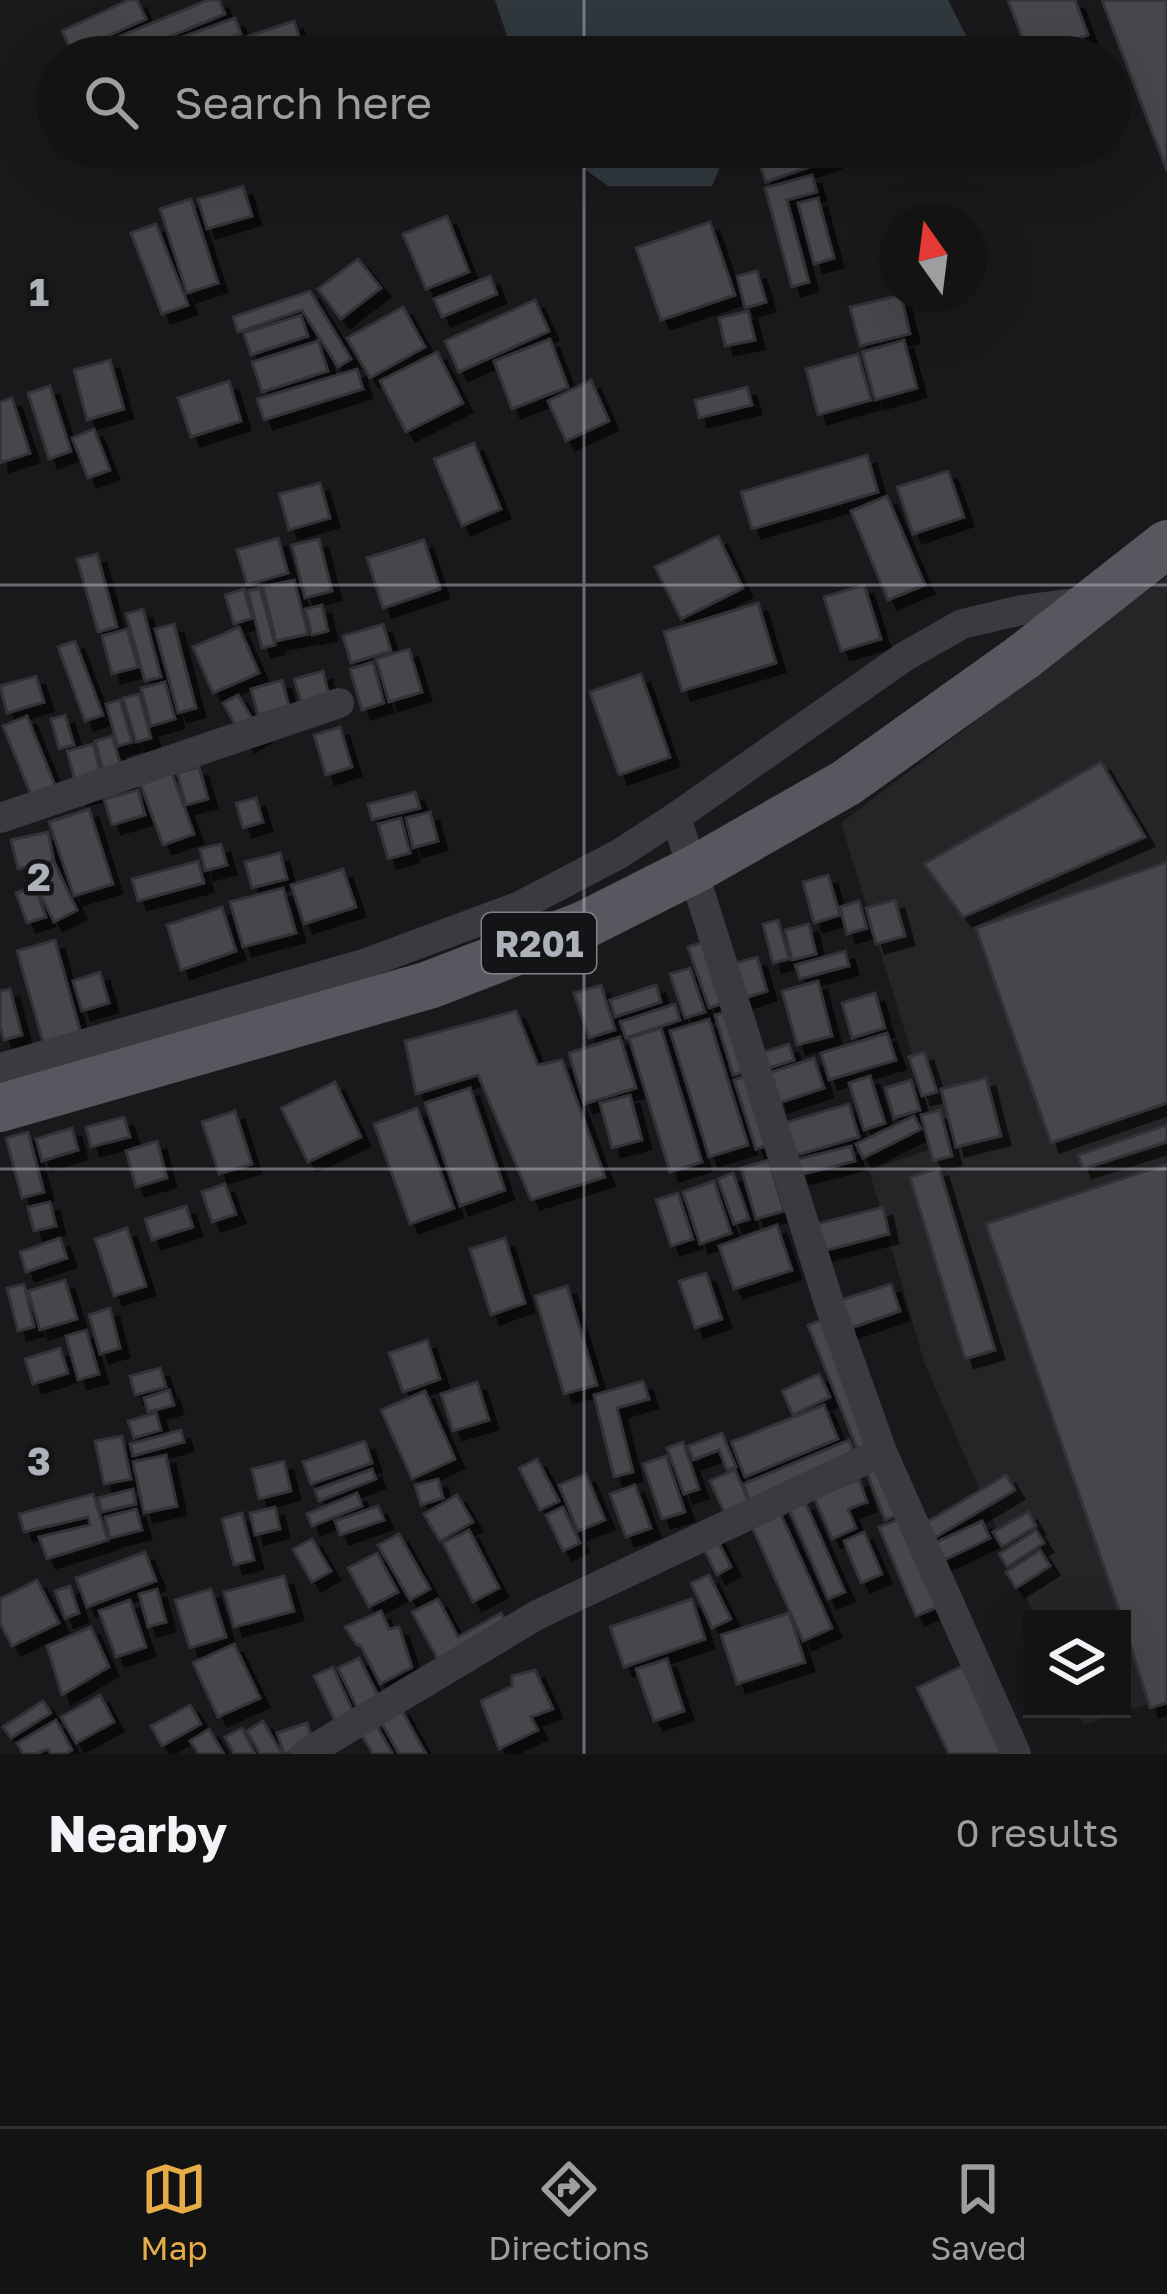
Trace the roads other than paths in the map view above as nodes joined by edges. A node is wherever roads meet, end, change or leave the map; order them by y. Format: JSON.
{"nodes":[{"id":1,"x":1167,"y":544,"type":"edge"},
{"id":2,"x":1095,"y":600,"type":"junction"},
{"id":3,"x":339,"y":703,"type":"dead end"},
{"id":4,"x":676,"y":817,"type":"junction"},
{"id":5,"x":0,"y":818,"type":"edge"},
{"id":6,"x":0,"y":1068,"type":"edge"},
{"id":7,"x":0,"y":1108,"type":"edge"},
{"id":8,"x":881,"y":1452,"type":"junction"},
{"id":9,"x":305,"y":1754,"type":"edge"},
{"id":10,"x":1016,"y":1754,"type":"edge"}],
"edges":[{"from":1,"to":2,"type":"main road","number":"R201"},
{"from":2,"to":4,"type":"street"},
{"from":2,"to":7,"type":"main road","number":"R201","bridge":true},
{"from":3,"to":5,"type":"street"},
{"from":4,"to":6,"type":"street"},
{"from":4,"to":8,"type":"street"},
{"from":8,"to":9,"type":"street"},
{"from":8,"to":10,"type":"street"}]}
